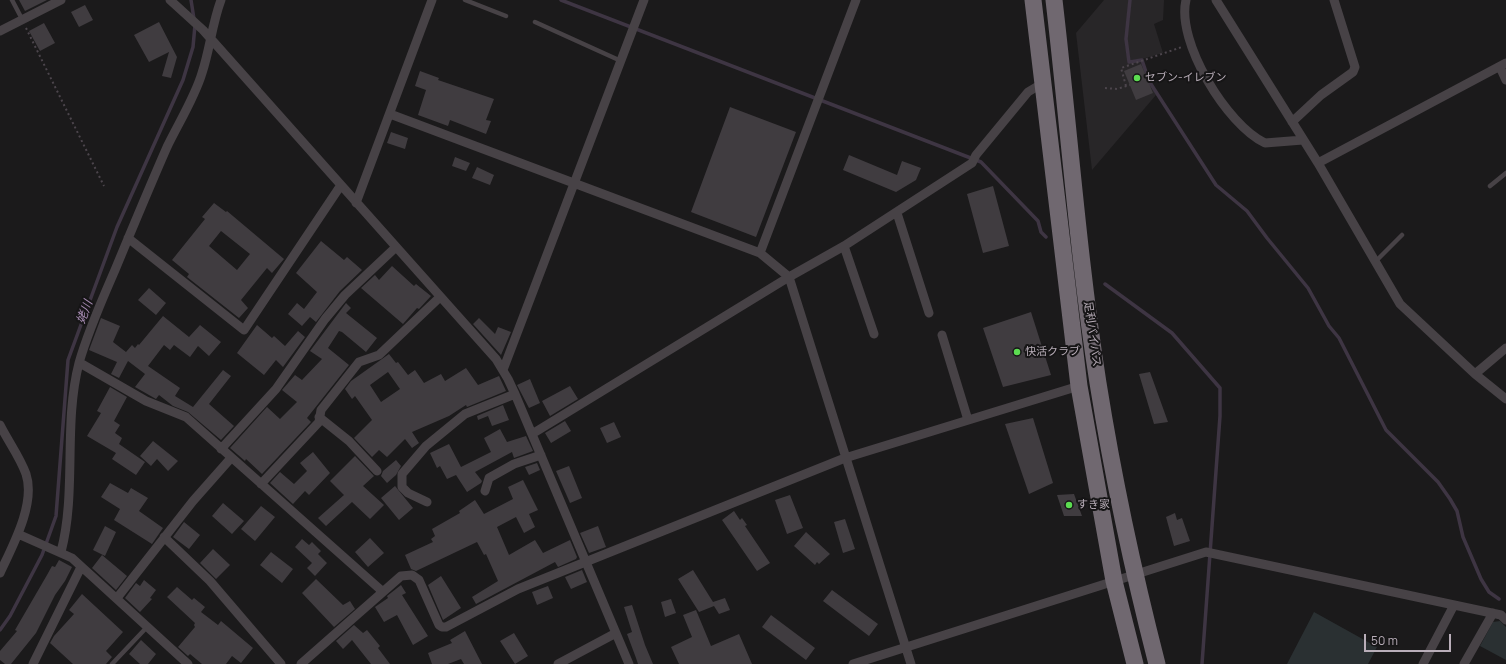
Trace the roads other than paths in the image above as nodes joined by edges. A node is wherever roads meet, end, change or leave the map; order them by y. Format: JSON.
{"nodes":[{"id":1,"x":12,"y":0,"type":"edge"},
{"id":2,"x":61,"y":0,"type":"edge"},
{"id":3,"x":170,"y":0,"type":"edge"},
{"id":4,"x":221,"y":0,"type":"edge"},
{"id":5,"x":432,"y":0,"type":"edge"},
{"id":6,"x":465,"y":0,"type":"edge"},
{"id":7,"x":644,"y":0,"type":"edge"},
{"id":8,"x":856,"y":0,"type":"edge"},
{"id":9,"x":1033,"y":0,"type":"edge"},
{"id":10,"x":1054,"y":0,"type":"edge"},
{"id":11,"x":1186,"y":0,"type":"edge"},
{"id":12,"x":1216,"y":0,"type":"edge"},
{"id":13,"x":1334,"y":0,"type":"edge"},
{"id":14,"x":506,"y":16,"type":"dead end"},
{"id":15,"x":22,"y":19,"type":"junction"},
{"id":16,"x":535,"y":22,"type":"dead end"},
{"id":17,"x":0,"y":31,"type":"edge"},
{"id":18,"x":209,"y":37,"type":"junction"},
{"id":19,"x":621,"y":60,"type":"junction"},
{"id":20,"x":1503,"y":65,"type":"edge"},
{"id":21,"x":1506,"y":80,"type":"edge"},
{"id":22,"x":1043,"y":83,"type":"junction"},
{"id":23,"x":390,"y":114,"type":"junction"},
{"id":24,"x":1292,"y":122,"type":"junction"},
{"id":25,"x":1304,"y":140,"type":"junction"},
{"id":26,"x":1318,"y":163,"type":"junction"},
{"id":27,"x":1506,"y":173,"type":"edge"},
{"id":28,"x":575,"y":184,"type":"junction"},
{"id":29,"x":340,"y":185,"type":"junction"},
{"id":30,"x":1490,"y":186,"type":"dead end"},
{"id":31,"x":356,"y":203,"type":"junction"},
{"id":32,"x":897,"y":213,"type":"junction"},
{"id":33,"x":1402,"y":235,"type":"dead end"},
{"id":34,"x":128,"y":238,"type":"junction"},
{"id":35,"x":844,"y":246,"type":"junction"},
{"id":36,"x":396,"y":248,"type":"junction"},
{"id":37,"x":760,"y":253,"type":"junction"},
{"id":38,"x":1376,"y":261,"type":"junction"},
{"id":39,"x":789,"y":277,"type":"junction"},
{"id":40,"x":440,"y":297,"type":"junction"},
{"id":41,"x":929,"y":314,"type":"dead end"},
{"id":42,"x":874,"y":334,"type":"dead end"},
{"id":43,"x":942,"y":335,"type":"dead end"},
{"id":44,"x":1506,"y":348,"type":"edge"},
{"id":45,"x":80,"y":363,"type":"junction"},
{"id":46,"x":503,"y":370,"type":"junction"},
{"id":47,"x":1475,"y":374,"type":"junction"},
{"id":48,"x":1079,"y":386,"type":"junction"},
{"id":49,"x":515,"y":394,"type":"junction"},
{"id":50,"x":1506,"y":399,"type":"edge"},
{"id":51,"x":319,"y":417,"type":"junction"},
{"id":52,"x":968,"y":420,"type":"junction"},
{"id":53,"x":0,"y":425,"type":"edge"},
{"id":54,"x":532,"y":434,"type":"junction"},
{"id":55,"x":221,"y":449,"type":"junction"},
{"id":56,"x":541,"y":455,"type":"junction"},
{"id":57,"x":231,"y":458,"type":"junction"},
{"id":58,"x":845,"y":458,"type":"junction"},
{"id":59,"x":378,"y":471,"type":"dead end"},
{"id":60,"x":261,"y":484,"type":"junction"},
{"id":61,"x":485,"y":491,"type":"dead end"},
{"id":62,"x":427,"y":502,"type":"dead end"},
{"id":63,"x":18,"y":534,"type":"junction"},
{"id":64,"x":164,"y":538,"type":"junction"},
{"id":65,"x":59,"y":552,"type":"junction"},
{"id":66,"x":586,"y":561,"type":"junction"},
{"id":67,"x":81,"y":567,"type":"junction"},
{"id":68,"x":0,"y":573,"type":"edge"},
{"id":69,"x":1134,"y":576,"type":"junction"},
{"id":70,"x":1114,"y":581,"type":"junction"},
{"id":71,"x":382,"y":591,"type":"junction"},
{"id":72,"x":117,"y":598,"type":"junction"},
{"id":73,"x":1454,"y":605,"type":"junction"},
{"id":74,"x":1501,"y":615,"type":"edge"},
{"id":75,"x":147,"y":627,"type":"junction"},
{"id":76,"x":616,"y":633,"type":"junction"},
{"id":77,"x":906,"y":647,"type":"junction"},
{"id":78,"x":33,"y":664,"type":"edge"},
{"id":79,"x":112,"y":664,"type":"edge"},
{"id":80,"x":188,"y":664,"type":"edge"},
{"id":81,"x":281,"y":664,"type":"edge"},
{"id":82,"x":301,"y":664,"type":"edge"},
{"id":83,"x":558,"y":664,"type":"edge"},
{"id":84,"x":629,"y":664,"type":"edge"},
{"id":85,"x":853,"y":664,"type":"edge"},
{"id":86,"x":911,"y":664,"type":"edge"},
{"id":87,"x":1136,"y":664,"type":"edge"},
{"id":88,"x":1157,"y":664,"type":"edge"},
{"id":89,"x":1423,"y":664,"type":"edge"},
{"id":90,"x":1464,"y":664,"type":"edge"}],
"edges":[{"from":1,"to":15,"type":"lane"},
{"from":2,"to":15,"type":"street"},
{"from":3,"to":18,"type":"street"},
{"from":4,"to":18,"type":"street"},
{"from":5,"to":23,"type":"street"},
{"from":6,"to":14,"type":"lane"},
{"from":7,"to":19,"type":"street"},
{"from":8,"to":37,"type":"street"},
{"from":9,"to":22,"type":"highway","name":"足利バイパス"},
{"from":10,"to":69,"type":"highway","name":"足利バイパス"},
{"from":11,"to":25,"type":"street"},
{"from":12,"to":24,"type":"street"},
{"from":13,"to":24,"type":"street"},
{"from":15,"to":17,"type":"street"},
{"from":16,"to":19,"type":"lane"},
{"from":18,"to":29,"type":"street"},
{"from":18,"to":34,"type":"street"},
{"from":19,"to":28,"type":"street"},
{"from":20,"to":21,"type":"street"},
{"from":20,"to":26,"type":"street"},
{"from":22,"to":32,"type":"street"},
{"from":22,"to":48,"type":"highway","name":"足利バイパス"},
{"from":23,"to":28,"type":"street"},
{"from":23,"to":31,"type":"street"},
{"from":24,"to":25,"type":"street"},
{"from":25,"to":26,"type":"street"},
{"from":26,"to":38,"type":"street"},
{"from":27,"to":30,"type":"lane"},
{"from":28,"to":37,"type":"street"},
{"from":28,"to":46,"type":"street"},
{"from":29,"to":31,"type":"street"},
{"from":29,"to":34,"type":"street"},
{"from":31,"to":36,"type":"street"},
{"from":32,"to":35,"type":"street"},
{"from":32,"to":41,"type":"street"},
{"from":33,"to":38,"type":"lane"},
{"from":34,"to":45,"type":"street"},
{"from":35,"to":39,"type":"street"},
{"from":35,"to":42,"type":"street"},
{"from":36,"to":40,"type":"street"},
{"from":36,"to":55,"type":"street"},
{"from":37,"to":39,"type":"street"},
{"from":38,"to":47,"type":"street"},
{"from":39,"to":54,"type":"street"},
{"from":39,"to":58,"type":"street"},
{"from":40,"to":46,"type":"street"},
{"from":40,"to":51,"type":"street"},
{"from":43,"to":52,"type":"street"},
{"from":44,"to":47,"type":"street"},
{"from":45,"to":55,"type":"street"},
{"from":45,"to":65,"type":"street"},
{"from":46,"to":49,"type":"street"},
{"from":47,"to":50,"type":"street"},
{"from":48,"to":52,"type":"street"},
{"from":48,"to":70,"type":"highway","name":"足利バイパス"},
{"from":49,"to":54,"type":"street"},
{"from":49,"to":62,"type":"street"},
{"from":51,"to":59,"type":"street"},
{"from":51,"to":60,"type":"street"},
{"from":52,"to":58,"type":"street"},
{"from":53,"to":63,"type":"street"},
{"from":54,"to":56,"type":"street"},
{"from":55,"to":57,"type":"street"},
{"from":56,"to":61,"type":"street"},
{"from":56,"to":66,"type":"street"},
{"from":57,"to":60,"type":"street"},
{"from":57,"to":64,"type":"street"},
{"from":58,"to":66,"type":"street"},
{"from":58,"to":77,"type":"street"},
{"from":60,"to":71,"type":"street"},
{"from":63,"to":65,"type":"street"},
{"from":63,"to":68,"type":"street"},
{"from":64,"to":72,"type":"street"},
{"from":64,"to":81,"type":"street"},
{"from":65,"to":67,"type":"street"},
{"from":66,"to":71,"type":"street"},
{"from":66,"to":76,"type":"street"},
{"from":67,"to":72,"type":"street"},
{"from":67,"to":78,"type":"street"},
{"from":69,"to":70,"type":"street"},
{"from":69,"to":73,"type":"street"},
{"from":69,"to":88,"type":"highway","name":"足利バイパス"},
{"from":70,"to":77,"type":"street"},
{"from":70,"to":87,"type":"highway","name":"足利バイパス"},
{"from":71,"to":82,"type":"street"},
{"from":72,"to":75,"type":"street"},
{"from":73,"to":74,"type":"street"},
{"from":73,"to":89,"type":"street"},
{"from":74,"to":90,"type":"street"},
{"from":75,"to":79,"type":"lane"},
{"from":75,"to":80,"type":"street"},
{"from":76,"to":83,"type":"street"},
{"from":76,"to":84,"type":"street"},
{"from":77,"to":85,"type":"street"},
{"from":77,"to":86,"type":"street"}]}
